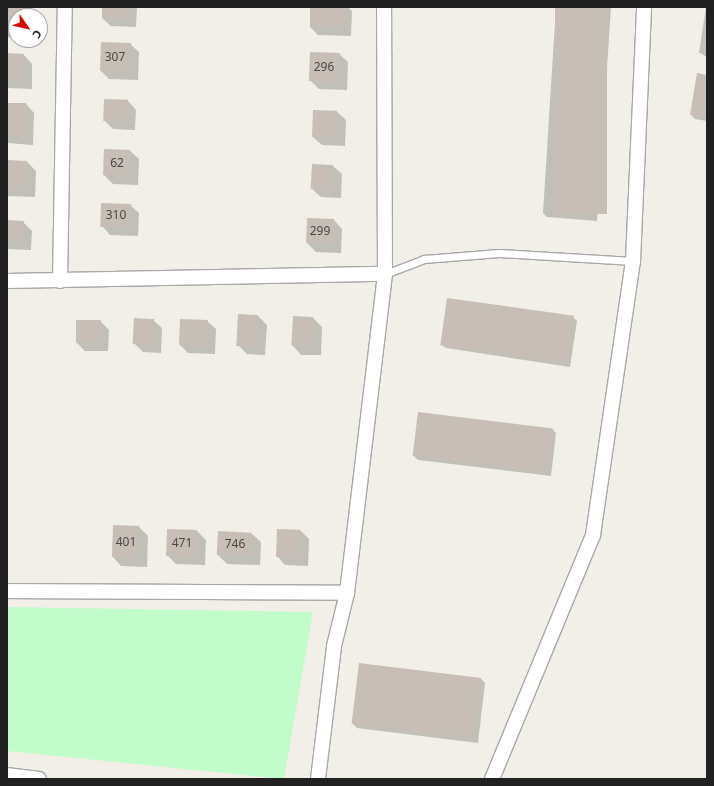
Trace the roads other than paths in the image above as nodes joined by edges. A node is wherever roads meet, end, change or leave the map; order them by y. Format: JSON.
{"nodes":[{"id":1,"x":65,"y":7,"type":"edge"},
{"id":2,"x":384,"y":7,"type":"edge"},
{"id":3,"x":644,"y":7,"type":"edge"},
{"id":4,"x":633,"y":261,"type":"junction"},
{"id":5,"x":385,"y":274,"type":"junction"},
{"id":6,"x":7,"y":281,"type":"edge"},
{"id":7,"x":60,"y":281,"type":"junction"},
{"id":8,"x":7,"y":591,"type":"edge"},
{"id":9,"x":346,"y":593,"type":"junction"},
{"id":10,"x":7,"y":775,"type":"edge"},
{"id":11,"x":39,"y":779,"type":"edge"},
{"id":12,"x":318,"y":779,"type":"edge"},
{"id":13,"x":492,"y":779,"type":"edge"}],
"edges":[{"from":1,"to":7,"type":"street"},
{"from":2,"to":5,"type":"street"},
{"from":3,"to":4,"type":"street"},
{"from":4,"to":5,"type":"lane"},
{"from":4,"to":13,"type":"street"},
{"from":5,"to":7,"type":"street"},
{"from":5,"to":9,"type":"street"},
{"from":6,"to":7,"type":"street"},
{"from":8,"to":9,"type":"street"},
{"from":9,"to":12,"type":"street"},
{"from":10,"to":11,"type":"street"}]}
